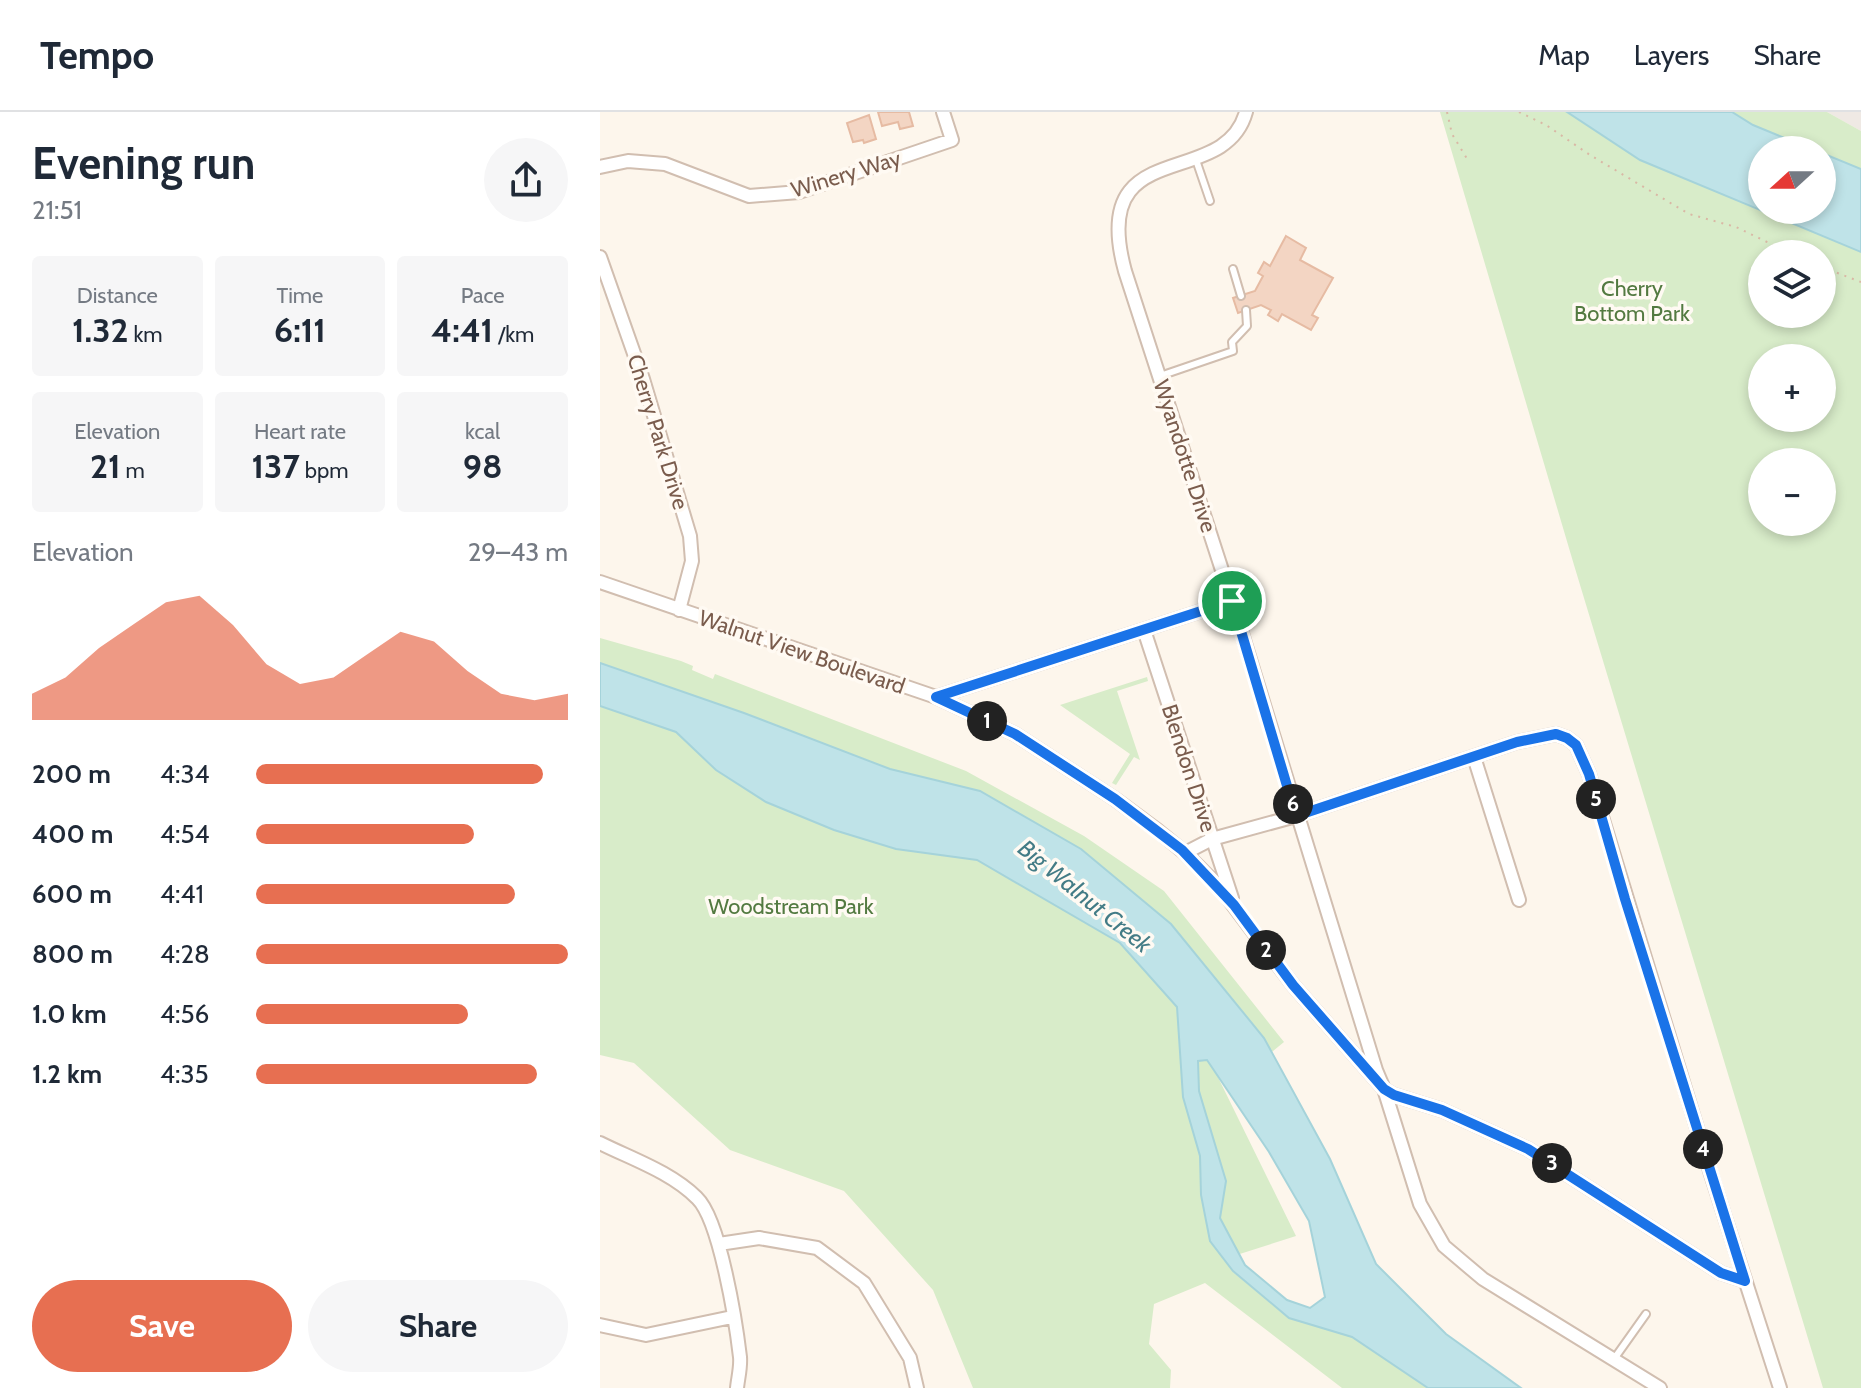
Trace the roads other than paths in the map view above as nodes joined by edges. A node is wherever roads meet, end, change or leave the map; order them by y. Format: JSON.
{"nodes":[{"id":1,"x":943,"y":112,"type":"edge"},
{"id":2,"x":1246,"y":112,"type":"edge"},
{"id":3,"x":1195,"y":157,"type":"junction"},
{"id":4,"x":600,"y":167,"type":"edge"},
{"id":5,"x":1210,"y":201,"type":"dead end"},
{"id":6,"x":600,"y":257,"type":"edge"},
{"id":7,"x":1233,"y":269,"type":"dead end"},
{"id":8,"x":1241,"y":296,"type":"dead end"},
{"id":9,"x":1246,"y":310,"type":"dead end"},
{"id":10,"x":1160,"y":376,"type":"junction"},
{"id":11,"x":600,"y":582,"type":"edge"},
{"id":12,"x":1232,"y":601,"type":"junction"},
{"id":13,"x":679,"y":610,"type":"junction"},
{"id":14,"x":1144,"y":630,"type":"junction"},
{"id":15,"x":936,"y":697,"type":"junction"},
{"id":16,"x":1474,"y":757,"type":"junction"},
{"id":17,"x":1296,"y":816,"type":"junction"},
{"id":18,"x":1212,"y":839,"type":"junction"},
{"id":19,"x":1185,"y":853,"type":"junction"},
{"id":20,"x":1519,"y":900,"type":"dead end"},
{"id":21,"x":1234,"y":905,"type":"junction"},
{"id":22,"x":1384,"y":1089,"type":"junction"},
{"id":23,"x":600,"y":1143,"type":"edge"},
{"id":24,"x":719,"y":1244,"type":"junction"},
{"id":25,"x":1745,"y":1281,"type":"junction"},
{"id":26,"x":1646,"y":1314,"type":"dead end"},
{"id":27,"x":732,"y":1317,"type":"junction"},
{"id":28,"x":600,"y":1325,"type":"edge"},
{"id":29,"x":1614,"y":1359,"type":"junction"},
{"id":30,"x":737,"y":1388,"type":"edge"},
{"id":31,"x":917,"y":1388,"type":"edge"},
{"id":32,"x":1660,"y":1388,"type":"edge"},
{"id":33,"x":1780,"y":1388,"type":"edge"}],
"edges":[{"from":1,"to":4,"type":"street","name":"Winery Way"},
{"from":2,"to":3,"type":"street","name":"Wyandotte Drive"},
{"from":3,"to":5,"type":"lane"},
{"from":3,"to":10,"type":"street","name":"Wyandotte Drive"},
{"from":6,"to":13,"type":"street","name":"Cherry Park Drive"},
{"from":7,"to":8,"type":"lane"},
{"from":9,"to":10,"type":"lane"},
{"from":10,"to":12,"type":"street","name":"Wyandotte Drive"},
{"from":11,"to":13,"type":"street","name":"Walnut View Boulevard"},
{"from":12,"to":14,"type":"street"},
{"from":12,"to":17,"type":"street","name":"Wyandotte Drive"},
{"from":13,"to":15,"type":"street","name":"Walnut View Boulevard"},
{"from":14,"to":15,"type":"street"},
{"from":14,"to":18,"type":"street","name":"Blendon Drive"},
{"from":15,"to":19,"type":"street","name":"Walnut View Boulevard"},
{"from":16,"to":17,"type":"street"},
{"from":16,"to":20,"type":"street"},
{"from":16,"to":25,"type":"street"},
{"from":17,"to":18,"type":"street"},
{"from":17,"to":22,"type":"street","name":"Wyandotte Drive"},
{"from":18,"to":19,"type":"street"},
{"from":18,"to":21,"type":"street","name":"Blendon Drive"},
{"from":19,"to":21,"type":"street","name":"Walnut View Boulevard"},
{"from":21,"to":22,"type":"street","name":"Walnut View Boulevard"},
{"from":22,"to":25,"type":"street"},
{"from":22,"to":29,"type":"street","name":"Walnut View Boulevard"},
{"from":23,"to":24,"type":"street"},
{"from":24,"to":27,"type":"street"},
{"from":24,"to":31,"type":"street"},
{"from":25,"to":33,"type":"street"},
{"from":26,"to":29,"type":"lane"},
{"from":27,"to":28,"type":"street"},
{"from":27,"to":30,"type":"street"},
{"from":29,"to":32,"type":"street","name":"Walnut View Boulevard"}]}
